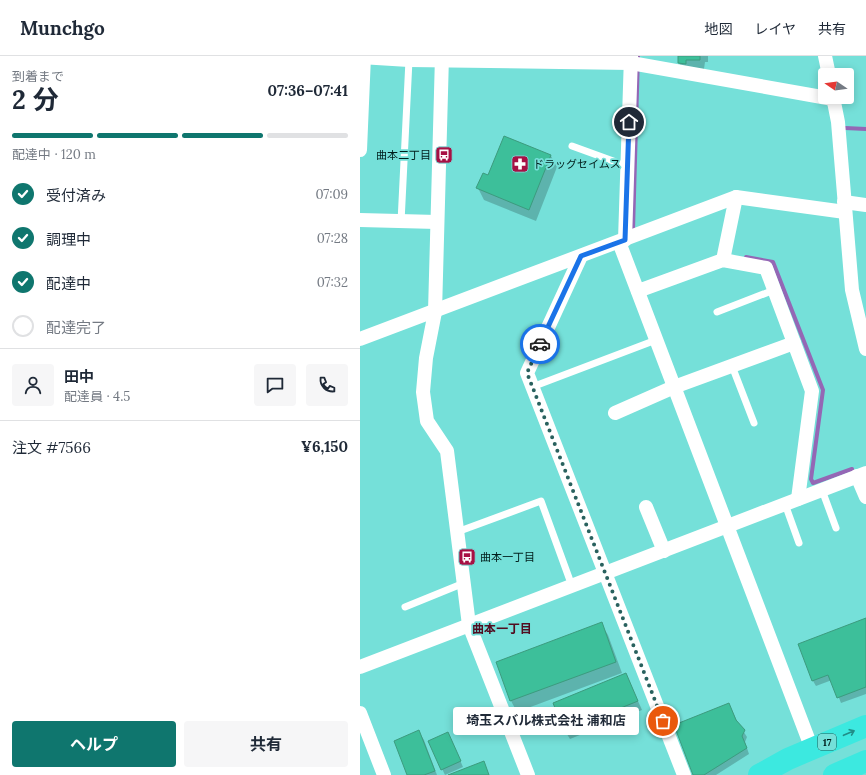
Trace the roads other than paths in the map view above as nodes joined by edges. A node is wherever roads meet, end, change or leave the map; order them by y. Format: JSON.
{"nodes":[{"id":1,"x":825,"y":56,"type":"edge"},
{"id":2,"x":362,"y":57,"type":"edge"},
{"id":3,"x":442,"y":58,"type":"edge"},
{"id":4,"x":409,"y":60,"type":"junction"},
{"id":5,"x":631,"y":60,"type":"edge"},
{"id":6,"x":828,"y":68,"type":"edge"},
{"id":7,"x":818,"y":95,"type":"edge"},
{"id":8,"x":834,"y":104,"type":"edge"},
{"id":9,"x":572,"y":146,"type":"dead end"},
{"id":10,"x":360,"y":150,"type":"edge"},
{"id":11,"x":627,"y":166,"type":"junction"},
{"id":12,"x":736,"y":197,"type":"junction"},
{"id":13,"x":866,"y":205,"type":"edge"},
{"id":14,"x":845,"y":207,"type":"junction"},
{"id":15,"x":360,"y":220,"type":"edge"},
{"id":16,"x":402,"y":222,"type":"junction"},
{"id":17,"x":437,"y":222,"type":"junction"},
{"id":18,"x":622,"y":241,"type":"junction"},
{"id":19,"x":581,"y":256,"type":"junction"},
{"id":20,"x":723,"y":260,"type":"junction"},
{"id":21,"x":774,"y":290,"type":"junction"},
{"id":22,"x":638,"y":291,"type":"junction"},
{"id":23,"x":435,"y":312,"type":"junction"},
{"id":24,"x":717,"y":312,"type":"dead end"},
{"id":25,"x":360,"y":339,"type":"edge"},
{"id":26,"x":656,"y":340,"type":"junction"},
{"id":27,"x":794,"y":343,"type":"junction"},
{"id":28,"x":866,"y":349,"type":"edge"},
{"id":29,"x":732,"y":366,"type":"junction"},
{"id":30,"x":532,"y":387,"type":"junction"},
{"id":31,"x":674,"y":387,"type":"junction"},
{"id":32,"x":615,"y":413,"type":"dead end"},
{"id":33,"x":754,"y":423,"type":"dead end"},
{"id":34,"x":862,"y":475,"type":"edge"},
{"id":35,"x":822,"y":490,"type":"junction"},
{"id":36,"x":866,"y":497,"type":"edge"},
{"id":37,"x":791,"y":502,"type":"junction"},
{"id":38,"x":646,"y":507,"type":"dead end"},
{"id":39,"x":727,"y":526,"type":"junction"},
{"id":40,"x":836,"y":528,"type":"dead end"},
{"id":41,"x":458,"y":532,"type":"junction"},
{"id":42,"x":799,"y":543,"type":"dead end"},
{"id":43,"x":664,"y":551,"type":"junction"},
{"id":44,"x":605,"y":573,"type":"junction"},
{"id":45,"x":464,"y":583,"type":"junction"},
{"id":46,"x":572,"y":586,"type":"junction"},
{"id":47,"x":404,"y":607,"type":"dead end"},
{"id":48,"x":469,"y":625,"type":"junction"},
{"id":49,"x":360,"y":667,"type":"edge"},
{"id":50,"x":360,"y":713,"type":"edge"},
{"id":51,"x":866,"y":726,"type":"edge"},
{"id":52,"x":866,"y":742,"type":"edge"},
{"id":53,"x":812,"y":749,"type":"junction"},
{"id":54,"x":788,"y":759,"type":"junction"},
{"id":55,"x":866,"y":761,"type":"edge"},
{"id":56,"x":383,"y":775,"type":"edge"},
{"id":57,"x":528,"y":775,"type":"edge"},
{"id":58,"x":684,"y":775,"type":"edge"},
{"id":59,"x":760,"y":775,"type":"edge"},
{"id":60,"x":834,"y":775,"type":"edge"}],
"edges":[{"from":1,"to":6,"type":"street"},
{"from":2,"to":4,"type":"street"},
{"from":2,"to":10,"type":"street"},
{"from":3,"to":4,"type":"street"},
{"from":3,"to":5,"type":"street"},
{"from":3,"to":17,"type":"street"},
{"from":4,"to":16,"type":"lane"},
{"from":5,"to":7,"type":"street"},
{"from":5,"to":11,"type":"street"},
{"from":8,"to":14,"type":"street"},
{"from":9,"to":11,"type":"lane"},
{"from":11,"to":18,"type":"street"},
{"from":12,"to":14,"type":"street"},
{"from":12,"to":18,"type":"street"},
{"from":12,"to":20,"type":"street"},
{"from":13,"to":14,"type":"street"},
{"from":14,"to":28,"type":"street"},
{"from":15,"to":16,"type":"street"},
{"from":16,"to":17,"type":"street"},
{"from":17,"to":23,"type":"street"},
{"from":18,"to":19,"type":"street"},
{"from":18,"to":22,"type":"street"},
{"from":19,"to":23,"type":"street"},
{"from":19,"to":30,"type":"street"},
{"from":20,"to":21,"type":"street"},
{"from":20,"to":22,"type":"street"},
{"from":21,"to":24,"type":"lane"},
{"from":21,"to":27,"type":"street"},
{"from":22,"to":26,"type":"street"},
{"from":23,"to":25,"type":"street"},
{"from":23,"to":41,"type":"street"},
{"from":26,"to":30,"type":"lane"},
{"from":26,"to":31,"type":"street"},
{"from":27,"to":29,"type":"street"},
{"from":27,"to":37,"type":"street"},
{"from":29,"to":31,"type":"street"},
{"from":29,"to":33,"type":"lane"},
{"from":30,"to":44,"type":"street"},
{"from":31,"to":32,"type":"street"},
{"from":31,"to":39,"type":"street"},
{"from":34,"to":35,"type":"street"},
{"from":34,"to":36,"type":"street"},
{"from":35,"to":37,"type":"street"},
{"from":35,"to":40,"type":"lane"},
{"from":37,"to":39,"type":"street"},
{"from":37,"to":42,"type":"lane"},
{"from":38,"to":43,"type":"street"},
{"from":39,"to":43,"type":"street"},
{"from":39,"to":53,"type":"street"},
{"from":41,"to":45,"type":"street"},
{"from":41,"to":46,"type":"lane"},
{"from":43,"to":44,"type":"street"},
{"from":44,"to":46,"type":"street"},
{"from":44,"to":58,"type":"street"},
{"from":45,"to":47,"type":"lane"},
{"from":45,"to":48,"type":"street"},
{"from":46,"to":48,"type":"street"},
{"from":48,"to":49,"type":"street"},
{"from":48,"to":57,"type":"street"},
{"from":50,"to":56,"type":"street"},
{"from":53,"to":51,"type":"highway","number":"17","one_way":true},
{"from":52,"to":54,"type":"highway","number":"17"},
{"from":53,"to":54,"type":"highway","number":"17"},
{"from":54,"to":59,"type":"highway","number":"17"},
{"from":55,"to":60,"type":"highway"}]}
